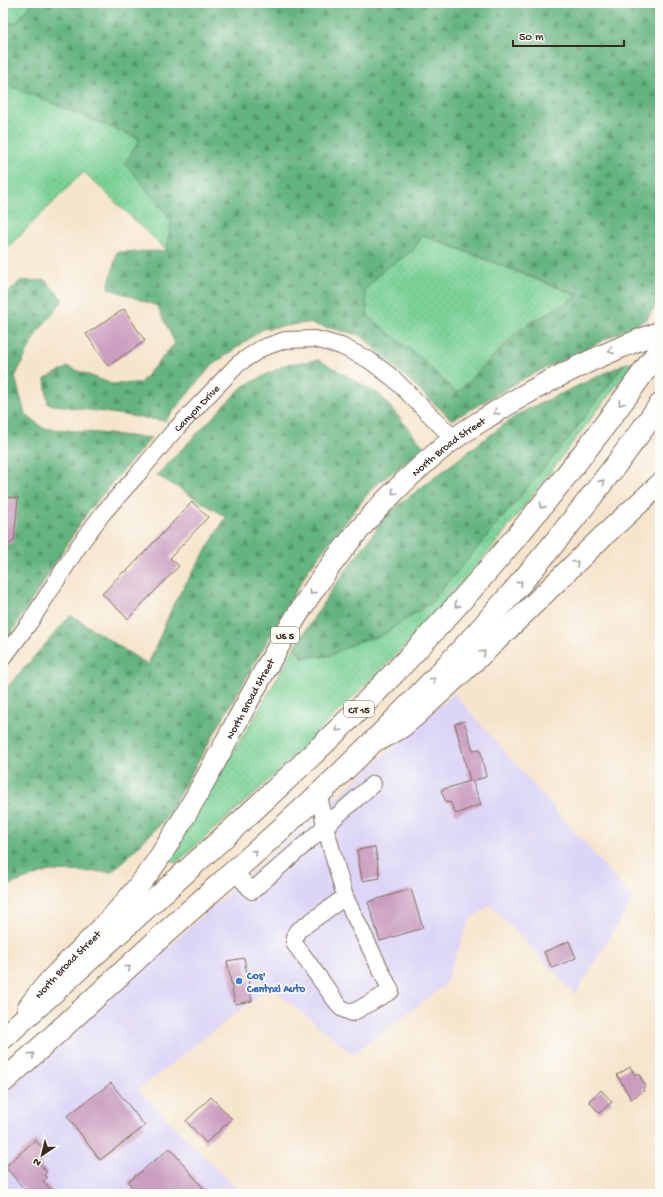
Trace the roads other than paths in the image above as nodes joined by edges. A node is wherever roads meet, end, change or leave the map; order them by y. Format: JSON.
{"nodes":[{"id":1,"x":656,"y":339,"type":"edge"},
{"id":2,"x":660,"y":405,"type":"edge"},
{"id":3,"x":454,"y":439,"type":"junction"},
{"id":4,"x":660,"y":484,"type":"edge"},
{"id":5,"x":4,"y":655,"type":"edge"},
{"id":6,"x":366,"y":748,"type":"junction"},
{"id":7,"x":373,"y":784,"type":"dead end"},
{"id":8,"x":320,"y":794,"type":"junction"},
{"id":9,"x":325,"y":826,"type":"junction"},
{"id":10,"x":234,"y":871,"type":"junction"},
{"id":11,"x":345,"y":897,"type":"junction"},
{"id":12,"x":9,"y":1033,"type":"edge"},
{"id":13,"x":3,"y":1082,"type":"edge"}],
"edges":[{"from":1,"to":3,"type":"main road","name":"North Broad Street","number":"US 5","one_way":true},
{"from":1,"to":12,"type":"highway","number":"CT 15","one_way":true},
{"from":6,"to":2,"type":"highway","number":"CT 15","one_way":true},
{"from":3,"to":5,"type":"street","name":"Canyon Drive"},
{"from":3,"to":12,"type":"main road","name":"North Broad Street","number":"US 5","one_way":true},
{"from":6,"to":4,"type":"main road","one_way":true},
{"from":6,"to":8,"type":"highway"},
{"from":7,"to":9,"type":"street"},
{"from":8,"to":9,"type":"street"},
{"from":10,"to":8,"type":"highway","one_way":true},
{"from":9,"to":10,"type":"street"},
{"from":9,"to":11,"type":"street"},
{"from":13,"to":10,"type":"highway","one_way":true},
{"from":11,"to":11,"type":"street"}]}
